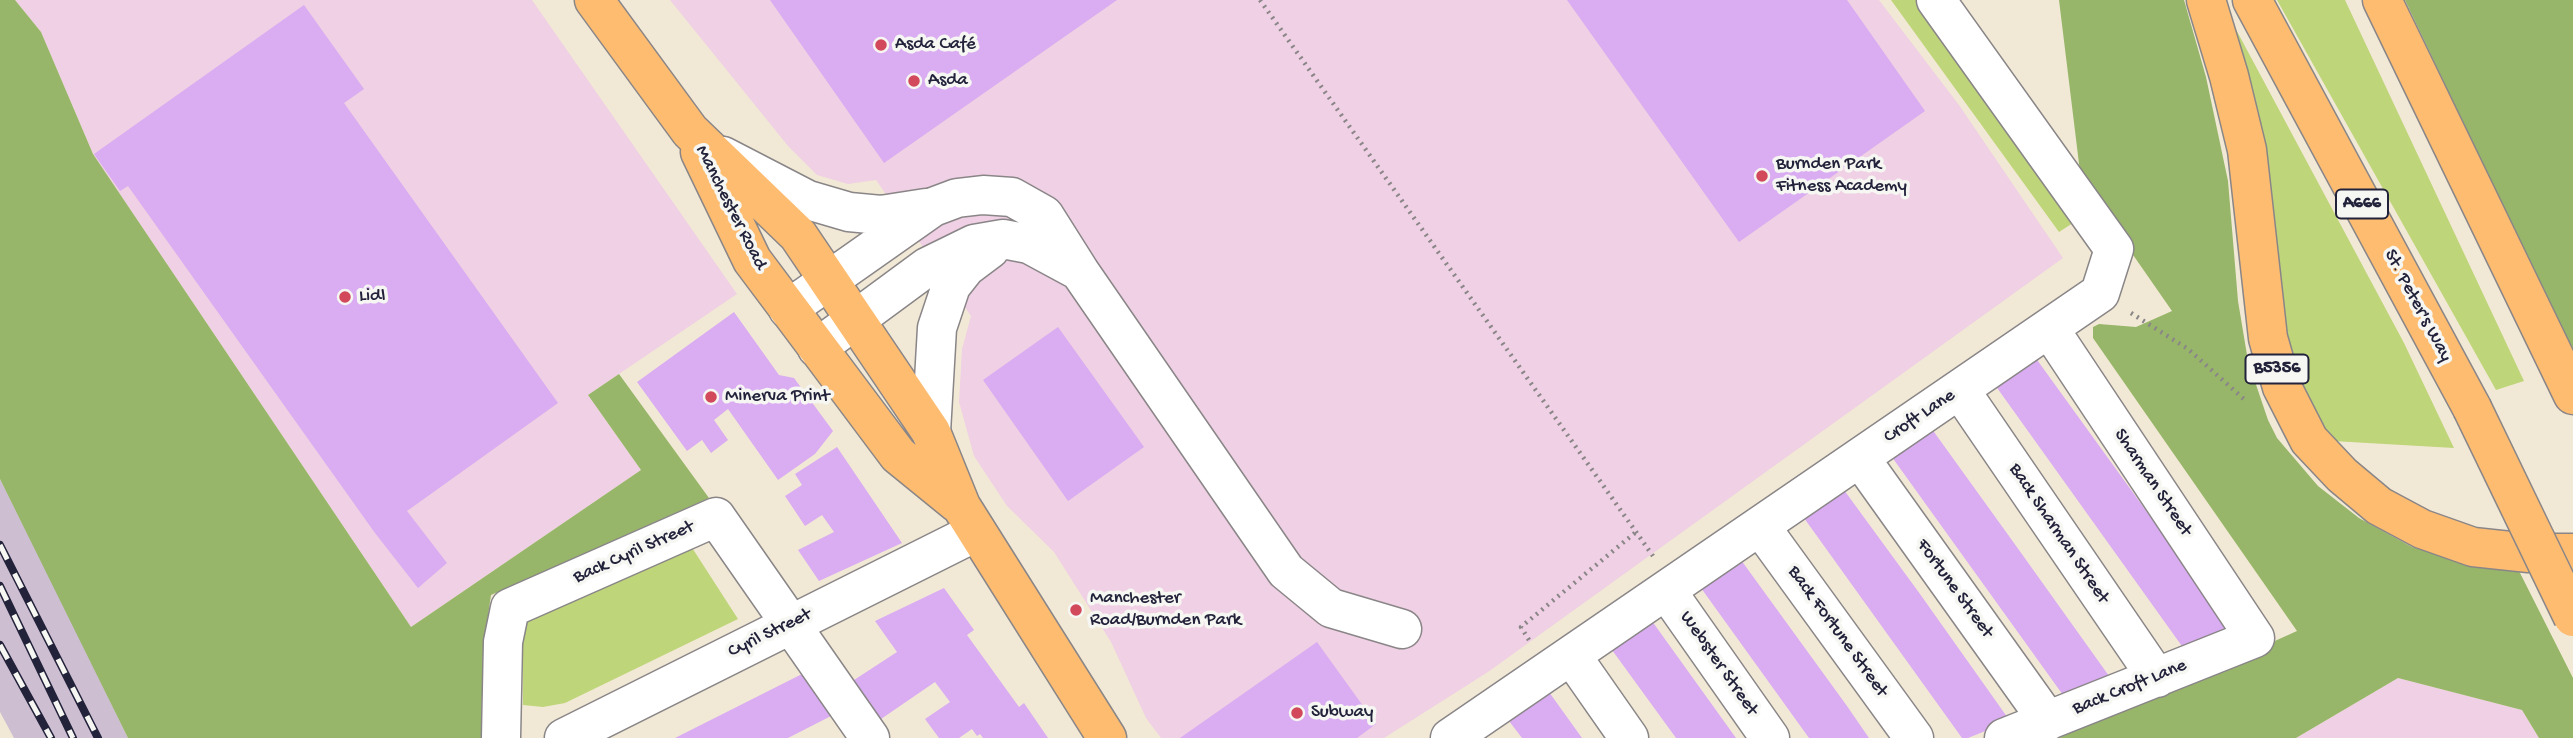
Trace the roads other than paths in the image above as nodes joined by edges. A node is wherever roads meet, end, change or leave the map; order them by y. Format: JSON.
{"nodes":[{"id":1,"x":594,"y":0,"type":"edge"},
{"id":2,"x":1936,"y":0,"type":"edge"},
{"id":3,"x":2206,"y":0,"type":"edge"},
{"id":4,"x":2252,"y":0,"type":"edge"},
{"id":5,"x":2382,"y":0,"type":"edge"},
{"id":6,"x":699,"y":140,"type":"junction"},
{"id":7,"x":933,"y":207,"type":"junction"},
{"id":8,"x":1003,"y":239,"type":"junction"},
{"id":9,"x":1080,"y":272,"type":"junction"},
{"id":10,"x":828,"y":280,"type":"junction"},
{"id":11,"x":788,"y":309,"type":"junction"},
{"id":12,"x":856,"y":320,"type":"junction"},
{"id":13,"x":2049,"y":328,"type":"junction"},
{"id":14,"x":817,"y":348,"type":"junction"},
{"id":15,"x":1960,"y":390,"type":"junction"},
{"id":16,"x":2573,"y":395,"type":"edge"},
{"id":17,"x":931,"y":432,"type":"junction"},
{"id":18,"x":1860,"y":458,"type":"junction"},
{"id":19,"x":969,"y":519,"type":"junction"},
{"id":20,"x":1760,"y":526,"type":"junction"},
{"id":21,"x":2573,"y":553,"type":"edge"},
{"id":22,"x":1670,"y":588,"type":"junction"},
{"id":23,"x":2573,"y":617,"type":"edge"},
{"id":24,"x":790,"y":624,"type":"junction"},
{"id":25,"x":1402,"y":629,"type":"dead end"},
{"id":26,"x":2255,"y":638,"type":"joint"},
{"id":27,"x":1560,"y":663,"type":"junction"},
{"id":28,"x":2157,"y":678,"type":"junction"},
{"id":29,"x":2048,"y":721,"type":"junction"},
{"id":30,"x":1473,"y":732,"type":"edge"},
{"id":31,"x":501,"y":738,"type":"edge"},
{"id":32,"x":564,"y":738,"type":"edge"},
{"id":33,"x":870,"y":738,"type":"edge"},
{"id":34,"x":1107,"y":738,"type":"edge"},
{"id":35,"x":1629,"y":738,"type":"edge"},
{"id":36,"x":1770,"y":738,"type":"edge"},
{"id":37,"x":1914,"y":738,"type":"edge"},
{"id":38,"x":2004,"y":738,"type":"edge"}],
"edges":[{"from":1,"to":6,"type":"main road","name":"Manchester Road"},
{"from":2,"to":13,"type":"street","name":"Croft Lane"},
{"from":3,"to":21,"type":"main road","number":"B5356"},
{"from":4,"to":23,"type":"main road","name":"St. Peter's Way","number":"A666","bridge":true},
{"from":5,"to":16,"type":"main road"},
{"from":6,"to":7,"type":"street"},
{"from":6,"to":10,"type":"main road","name":"Manchester Road"},
{"from":6,"to":11,"type":"main road","name":"Manchester Road"},
{"from":7,"to":9,"type":"street"},
{"from":7,"to":10,"type":"street"},
{"from":8,"to":9,"type":"street"},
{"from":8,"to":12,"type":"street"},
{"from":8,"to":17,"type":"street"},
{"from":9,"to":25,"type":"street"},
{"from":10,"to":11,"type":"street"},
{"from":10,"to":12,"type":"main road","name":"Manchester Road"},
{"from":11,"to":14,"type":"main road","name":"Manchester Road"},
{"from":12,"to":14,"type":"street"},
{"from":12,"to":17,"type":"main road","name":"Manchester Road"},
{"from":13,"to":15,"type":"street","name":"Croft Lane"},
{"from":13,"to":26,"type":"street","name":"Sharman Street"},
{"from":14,"to":19,"type":"main road","name":"Manchester Road"},
{"from":15,"to":18,"type":"street","name":"Croft Lane"},
{"from":15,"to":28,"type":"street","name":"Back Sharman Street"},
{"from":17,"to":19,"type":"main road","name":"Manchester Road"},
{"from":18,"to":20,"type":"street","name":"Croft Lane"},
{"from":18,"to":29,"type":"street","name":"Fortune Street"},
{"from":19,"to":24,"type":"street","name":"Cyril Street"},
{"from":19,"to":34,"type":"main road","name":"Manchester Road"},
{"from":20,"to":22,"type":"street","name":"Croft Lane"},
{"from":20,"to":37,"type":"street","name":"Back Fortune Street"},
{"from":22,"to":27,"type":"street","name":"Croft Lane"},
{"from":22,"to":36,"type":"street","name":"Webster Street"},
{"from":24,"to":31,"type":"street","name":"Back Cyril Street"},
{"from":24,"to":32,"type":"street","name":"Cyril Street"},
{"from":24,"to":33,"type":"street"},
{"from":26,"to":28,"type":"street","name":"Back Croft Lane"},
{"from":27,"to":30,"type":"street","name":"Croft Lane"},
{"from":27,"to":35,"type":"street"},
{"from":28,"to":29,"type":"street","name":"Back Croft Lane"},
{"from":29,"to":38,"type":"street","name":"Back Croft Lane"}]}
